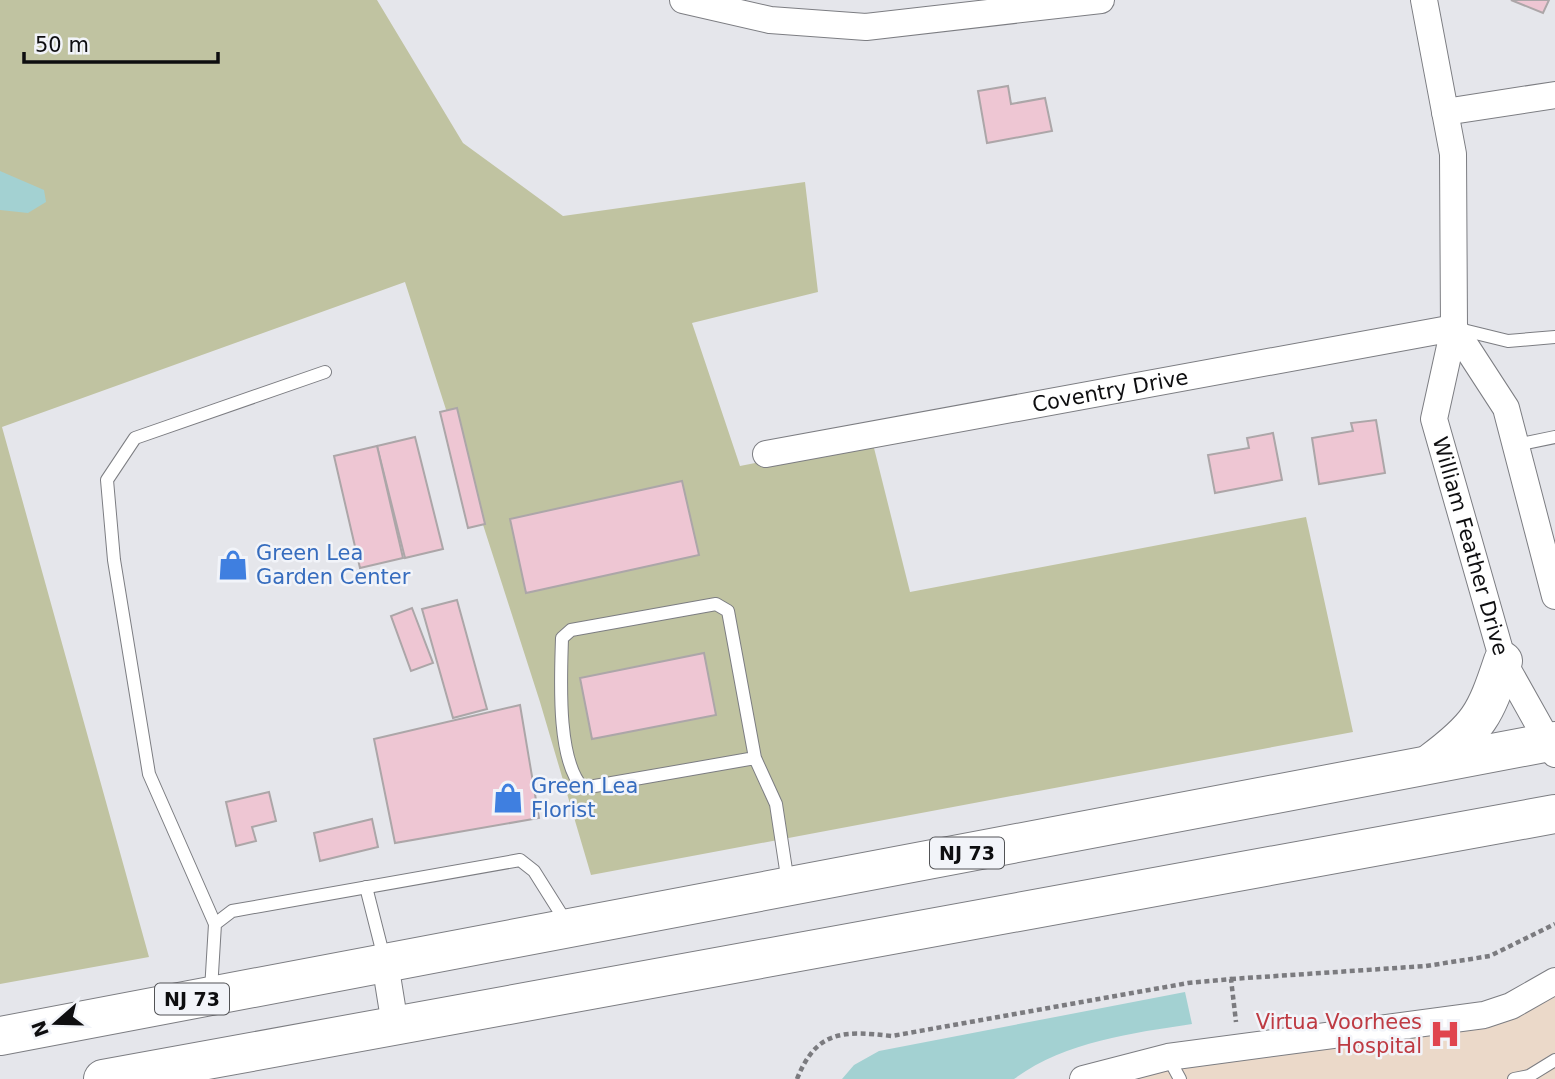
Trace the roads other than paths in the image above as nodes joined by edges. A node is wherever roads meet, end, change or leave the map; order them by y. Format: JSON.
{"nodes":[{"id":1,"x":683,"y":0,"type":"edge"},
{"id":2,"x":1101,"y":0,"type":"edge"},
{"id":3,"x":1424,"y":0,"type":"edge"},
{"id":4,"x":1555,"y":95,"type":"edge"},
{"id":5,"x":1445,"y":112,"type":"junction"},
{"id":6,"x":1454,"y":328,"type":"junction"},
{"id":7,"x":1555,"y":337,"type":"edge"},
{"id":8,"x":325,"y":372,"type":"dead end"},
{"id":9,"x":1555,"y":437,"type":"edge"},
{"id":10,"x":1516,"y":445,"type":"junction"},
{"id":11,"x":766,"y":454,"type":"dead end"},
{"id":12,"x":1555,"y":596,"type":"edge"},
{"id":13,"x":1503,"y":661,"type":"junction"},
{"id":14,"x":1553,"y":746,"type":"edge"},
{"id":15,"x":755,"y":758,"type":"junction"},
{"id":16,"x":1429,"y":764,"type":"junction"},
{"id":17,"x":1555,"y":814,"type":"edge"},
{"id":18,"x":366,"y":887,"type":"junction"},
{"id":19,"x":788,"y":887,"type":"junction"},
{"id":20,"x":215,"y":924,"type":"junction"},
{"id":21,"x":570,"y":928,"type":"junction"},
{"id":22,"x":385,"y":963,"type":"junction"},
{"id":23,"x":1555,"y":981,"type":"edge"},
{"id":24,"x":211,"y":996,"type":"junction"},
{"id":25,"x":395,"y":1025,"type":"junction"},
{"id":26,"x":0,"y":1035,"type":"edge"},
{"id":27,"x":1555,"y":1060,"type":"edge"},
{"id":28,"x":1174,"y":1068,"type":"edge"},
{"id":29,"x":103,"y":1079,"type":"edge"},
{"id":30,"x":1083,"y":1079,"type":"edge"},
{"id":31,"x":1514,"y":1079,"type":"edge"}],
"edges":[{"from":1,"to":2,"type":"street"},
{"from":3,"to":5,"type":"street","name":"William Feather Drive"},
{"from":4,"to":5,"type":"street"},
{"from":5,"to":6,"type":"street","name":"William Feather Drive"},
{"from":6,"to":7,"type":"lane"},
{"from":6,"to":10,"type":"street"},
{"from":6,"to":11,"type":"street","name":"Coventry Drive"},
{"from":6,"to":13,"type":"street","name":"William Feather Drive"},
{"from":8,"to":20,"type":"lane"},
{"from":9,"to":10,"type":"lane"},
{"from":10,"to":12,"type":"street"},
{"from":13,"to":14,"type":"street","name":"William Feather Drive"},
{"from":13,"to":16,"type":"highway"},
{"from":14,"to":16,"type":"highway","number":"NJ 73"},
{"from":15,"to":15,"type":"lane"},
{"from":15,"to":19,"type":"lane"},
{"from":16,"to":19,"type":"highway","number":"NJ 73"},
{"from":17,"to":25,"type":"highway"},
{"from":18,"to":20,"type":"lane"},
{"from":18,"to":21,"type":"lane"},
{"from":18,"to":22,"type":"lane"},
{"from":19,"to":21,"type":"highway","number":"NJ 73"},
{"from":20,"to":24,"type":"lane"},
{"from":21,"to":22,"type":"highway","number":"NJ 73"},
{"from":22,"to":24,"type":"highway","number":"NJ 73"},
{"from":22,"to":25,"type":"street"},
{"from":23,"to":28,"type":"street"},
{"from":24,"to":26,"type":"highway","number":"NJ 73"},
{"from":25,"to":29,"type":"highway"},
{"from":27,"to":31,"type":"lane"},
{"from":28,"to":30,"type":"street"}]}
